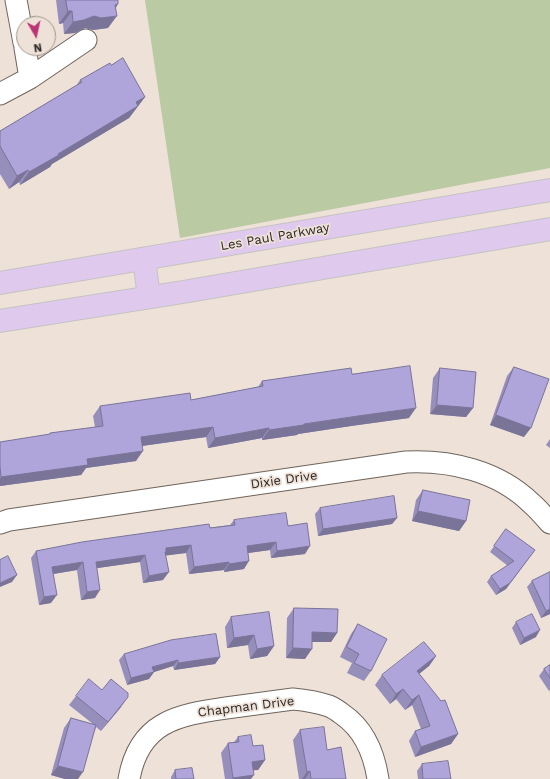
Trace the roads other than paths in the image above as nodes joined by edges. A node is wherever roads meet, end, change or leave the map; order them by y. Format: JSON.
{"nodes":[{"id":1,"x":16,"y":0,"type":"edge"},
{"id":2,"x":19,"y":16,"type":"edge"},
{"id":3,"x":86,"y":40,"type":"dead end"},
{"id":4,"x":26,"y":56,"type":"edge"},
{"id":5,"x":30,"y":78,"type":"junction"},
{"id":6,"x":0,"y":94,"type":"edge"},
{"id":7,"x":550,"y":190,"type":"edge"},
{"id":8,"x":550,"y":229,"type":"edge"},
{"id":9,"x":144,"y":259,"type":"junction"},
{"id":10,"x":0,"y":283,"type":"edge"},
{"id":11,"x":149,"y":297,"type":"junction"},
{"id":12,"x":0,"y":321,"type":"edge"},
{"id":13,"x":0,"y":523,"type":"edge"},
{"id":14,"x":550,"y":523,"type":"edge"},
{"id":15,"x":129,"y":779,"type":"edge"},
{"id":16,"x":378,"y":779,"type":"edge"}],
"edges":[{"from":1,"to":2,"type":"street"},
{"from":3,"to":5,"type":"street"},
{"from":4,"to":5,"type":"street"},
{"from":5,"to":6,"type":"street"},
{"from":7,"to":9,"type":"main road","name":"Les Paul Parkway"},
{"from":8,"to":11,"type":"main road"},
{"from":9,"to":10,"type":"main road","name":"Les Paul Parkway"},
{"from":9,"to":11,"type":"main road"},
{"from":11,"to":12,"type":"main road"},
{"from":13,"to":14,"type":"street","name":"Dixie Drive"},
{"from":15,"to":16,"type":"street","name":"Chapman Drive"}]}
